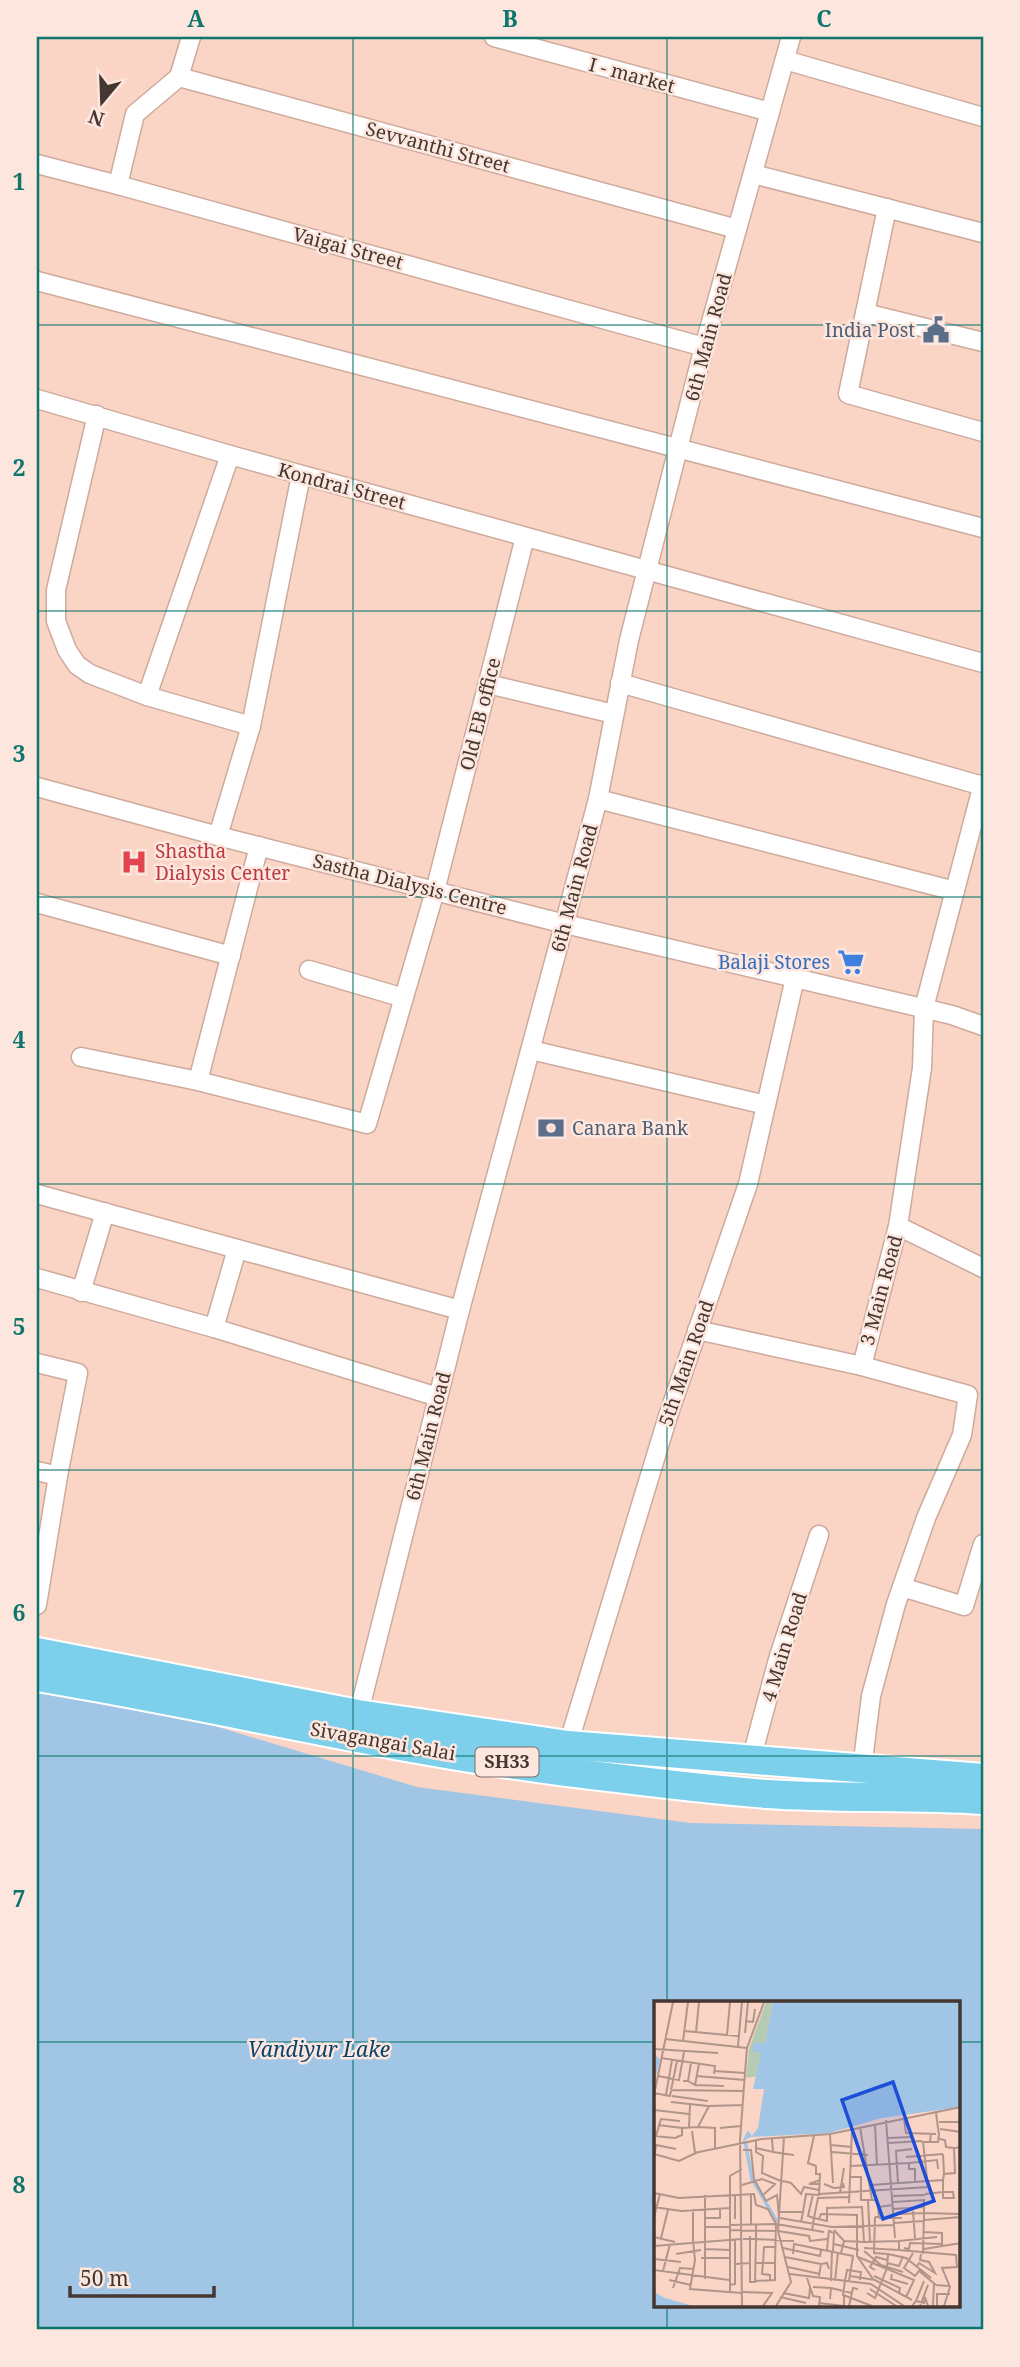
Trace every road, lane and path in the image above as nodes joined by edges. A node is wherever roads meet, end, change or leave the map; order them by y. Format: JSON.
{"nodes":[{"id":1,"x":191,"y":37,"type":"edge"},
{"id":2,"x":494,"y":37,"type":"edge"},
{"id":3,"x":791,"y":37,"type":"edge"},
{"id":4,"x":785,"y":60,"type":"junction"},
{"id":5,"x":179,"y":77,"type":"junction"},
{"id":6,"x":770,"y":113,"type":"junction"},
{"id":7,"x":983,"y":117,"type":"edge"},
{"id":8,"x":37,"y":164,"type":"edge"},
{"id":9,"x":753,"y":174,"type":"junction"},
{"id":10,"x":118,"y":185,"type":"junction"},
{"id":11,"x":887,"y":208,"type":"junction"},
{"id":12,"x":737,"y":229,"type":"junction"},
{"id":13,"x":983,"y":233,"type":"edge"},
{"id":14,"x":37,"y":281,"type":"edge"},
{"id":15,"x":865,"y":313,"type":"junction"},
{"id":16,"x":983,"y":342,"type":"edge"},
{"id":17,"x":704,"y":347,"type":"junction"},
{"id":18,"x":37,"y":399,"type":"edge"},
{"id":19,"x":97,"y":415,"type":"junction"},
{"id":20,"x":983,"y":432,"type":"edge"},
{"id":21,"x":678,"y":447,"type":"junction"},
{"id":22,"x":230,"y":455,"type":"junction"},
{"id":23,"x":301,"y":475,"type":"junction"},
{"id":24,"x":983,"y":528,"type":"edge"},
{"id":25,"x":525,"y":537,"type":"junction"},
{"id":26,"x":647,"y":570,"type":"junction"},
{"id":27,"x":983,"y":663,"type":"edge"},
{"id":28,"x":620,"y":683,"type":"junction"},
{"id":29,"x":488,"y":684,"type":"junction"},
{"id":30,"x":147,"y":696,"type":"junction"},
{"id":31,"x":614,"y":714,"type":"junction"},
{"id":32,"x":251,"y":726,"type":"junction"},
{"id":33,"x":983,"y":785,"type":"edge"},
{"id":34,"x":37,"y":787,"type":"edge"},
{"id":35,"x":598,"y":799,"type":"junction"},
{"id":36,"x":218,"y":836,"type":"junction"},
{"id":37,"x":259,"y":846,"type":"junction"},
{"id":38,"x":435,"y":891,"type":"junction"},
{"id":39,"x":955,"y":891,"type":"junction"},
{"id":40,"x":37,"y":903,"type":"edge"},
{"id":41,"x":565,"y":924,"type":"junction"},
{"id":42,"x":231,"y":956,"type":"junction"},
{"id":43,"x":309,"y":970,"type":"dead end"},
{"id":44,"x":795,"y":978,"type":"junction"},
{"id":45,"x":404,"y":998,"type":"junction"},
{"id":46,"x":924,"y":1008,"type":"junction"},
{"id":47,"x":983,"y":1026,"type":"edge"},
{"id":48,"x":531,"y":1050,"type":"junction"},
{"id":49,"x":81,"y":1057,"type":"dead end"},
{"id":50,"x":198,"y":1081,"type":"junction"},
{"id":51,"x":766,"y":1104,"type":"junction"},
{"id":52,"x":37,"y":1194,"type":"edge"},
{"id":53,"x":106,"y":1212,"type":"junction"},
{"id":54,"x":898,"y":1226,"type":"junction"},
{"id":55,"x":237,"y":1249,"type":"junction"},
{"id":56,"x":983,"y":1268,"type":"edge"},
{"id":57,"x":37,"y":1278,"type":"edge"},
{"id":58,"x":81,"y":1292,"type":"junction"},
{"id":59,"x":460,"y":1310,"type":"junction"},
{"id":60,"x":214,"y":1328,"type":"junction"},
{"id":61,"x":697,"y":1330,"type":"junction"},
{"id":62,"x":37,"y":1363,"type":"edge"},
{"id":63,"x":862,"y":1366,"type":"junction"},
{"id":64,"x":438,"y":1397,"type":"junction"},
{"id":65,"x":976,"y":1398,"type":"edge"},
{"id":66,"x":37,"y":1471,"type":"edge"},
{"id":67,"x":58,"y":1476,"type":"junction"},
{"id":68,"x":819,"y":1535,"type":"dead end"},
{"id":69,"x":983,"y":1544,"type":"edge"},
{"id":70,"x":902,"y":1587,"type":"junction"},
{"id":71,"x":37,"y":1605,"type":"edge"},
{"id":72,"x":37,"y":1652,"type":"edge"},
{"id":73,"x":37,"y":1677,"type":"edge"},
{"id":74,"x":356,"y":1726,"type":"junction"},
{"id":75,"x":568,"y":1745,"type":"junction"},
{"id":76,"x":751,"y":1760,"type":"junction"},
{"id":77,"x":862,"y":1769,"type":"junction"},
{"id":78,"x":983,"y":1778,"type":"edge"},
{"id":79,"x":983,"y":1800,"type":"edge"}],
"edges":[{"from":1,"to":5,"type":"street"},
{"from":2,"to":6,"type":"street","name":"I - market"},
{"from":3,"to":4,"type":"street","name":"6th Main Road"},
{"from":4,"to":6,"type":"street","name":"6th Main Road"},
{"from":4,"to":7,"type":"street"},
{"from":5,"to":10,"type":"street"},
{"from":5,"to":12,"type":"street","name":"Sevvanthi Street"},
{"from":6,"to":9,"type":"street","name":"6th Main Road"},
{"from":8,"to":10,"type":"street","name":"Vaigai Street"},
{"from":9,"to":11,"type":"street"},
{"from":9,"to":12,"type":"street","name":"6th Main Road"},
{"from":10,"to":17,"type":"street","name":"Vaigai Street"},
{"from":11,"to":13,"type":"street"},
{"from":11,"to":15,"type":"street"},
{"from":12,"to":17,"type":"street","name":"6th Main Road"},
{"from":14,"to":21,"type":"street"},
{"from":15,"to":16,"type":"street"},
{"from":15,"to":20,"type":"street"},
{"from":17,"to":21,"type":"street","name":"6th Main Road"},
{"from":18,"to":19,"type":"street","name":"Kondrai Street"},
{"from":19,"to":22,"type":"street","name":"Kondrai Street"},
{"from":19,"to":30,"type":"street"},
{"from":21,"to":24,"type":"street"},
{"from":21,"to":26,"type":"street","name":"6th Main Road"},
{"from":22,"to":23,"type":"street","name":"Kondrai Street"},
{"from":22,"to":30,"type":"street"},
{"from":23,"to":25,"type":"street","name":"Kondrai Street"},
{"from":23,"to":32,"type":"street"},
{"from":25,"to":26,"type":"street","name":"Kondrai Street"},
{"from":25,"to":29,"type":"street","name":"Old EB office"},
{"from":26,"to":27,"type":"street","name":"Kondrai Street"},
{"from":26,"to":28,"type":"street","name":"6th Main Road"},
{"from":28,"to":31,"type":"street","name":"6th Main Road"},
{"from":28,"to":33,"type":"street"},
{"from":29,"to":31,"type":"street"},
{"from":29,"to":38,"type":"street","name":"Old EB office"},
{"from":30,"to":32,"type":"street"},
{"from":31,"to":35,"type":"street","name":"6th Main Road"},
{"from":32,"to":36,"type":"street"},
{"from":33,"to":39,"type":"street","name":"3 Main Road"},
{"from":34,"to":36,"type":"street","name":"Sastha Dialysis Centre"},
{"from":35,"to":39,"type":"street"},
{"from":35,"to":41,"type":"street","name":"6th Main Road"},
{"from":36,"to":37,"type":"street","name":"Sastha Dialysis Centre"},
{"from":37,"to":38,"type":"street","name":"Sastha Dialysis Centre"},
{"from":37,"to":42,"type":"street"},
{"from":38,"to":41,"type":"street","name":"Sastha Dialysis Centre"},
{"from":38,"to":45,"type":"street","name":"Old EB office"},
{"from":39,"to":46,"type":"street","name":"3 Main Road"},
{"from":40,"to":42,"type":"street"},
{"from":41,"to":44,"type":"street","name":"Sastha Dialysis Centre"},
{"from":41,"to":48,"type":"street","name":"6th Main Road"},
{"from":42,"to":50,"type":"street"},
{"from":43,"to":45,"type":"street"},
{"from":44,"to":46,"type":"street","name":"Sastha Dialysis Centre"},
{"from":44,"to":51,"type":"street","name":"5th Main Road"},
{"from":45,"to":50,"type":"street","name":"Old EB office"},
{"from":46,"to":47,"type":"street","name":"Sastha Dialysis Centre"},
{"from":46,"to":54,"type":"street","name":"3 Main Road"},
{"from":48,"to":51,"type":"street"},
{"from":48,"to":59,"type":"street","name":"6th Main Road"},
{"from":49,"to":50,"type":"street"},
{"from":51,"to":61,"type":"street","name":"5th Main Road"},
{"from":52,"to":53,"type":"street"},
{"from":53,"to":55,"type":"street"},
{"from":53,"to":58,"type":"street"},
{"from":54,"to":56,"type":"street"},
{"from":54,"to":63,"type":"street","name":"3 Main Road"},
{"from":55,"to":59,"type":"street"},
{"from":55,"to":60,"type":"street"},
{"from":57,"to":58,"type":"street"},
{"from":58,"to":60,"type":"street"},
{"from":59,"to":64,"type":"street","name":"6th Main Road"},
{"from":60,"to":64,"type":"street"},
{"from":61,"to":63,"type":"street"},
{"from":61,"to":75,"type":"street","name":"5th Main Road"},
{"from":62,"to":67,"type":"street"},
{"from":63,"to":65,"type":"street","name":"3 Main Road"},
{"from":64,"to":74,"type":"street","name":"6th Main Road"},
{"from":65,"to":70,"type":"street","name":"3 Main Road"},
{"from":66,"to":67,"type":"street"},
{"from":67,"to":71,"type":"street"},
{"from":68,"to":76,"type":"street","name":"4 Main Road"},
{"from":69,"to":70,"type":"street"},
{"from":70,"to":77,"type":"street","name":"3 Main Road"},
{"from":72,"to":74,"type":"main road","name":"Sivagangai Salai","number":"SH33"},
{"from":73,"to":74,"type":"main road","name":"Sivagangai Salai","number":"SH33"},
{"from":74,"to":75,"type":"main road","name":"Sivagangai Salai","number":"SH33"},
{"from":74,"to":79,"type":"main road","name":"Sivagangai Salai","number":"SH33"},
{"from":75,"to":76,"type":"main road","name":"Sivagangai Salai","number":"SH33"},
{"from":76,"to":77,"type":"main road","name":"Sivagangai Salai","number":"SH33"},
{"from":77,"to":78,"type":"main road","name":"Sivagangai Salai","number":"SH33"}]}
